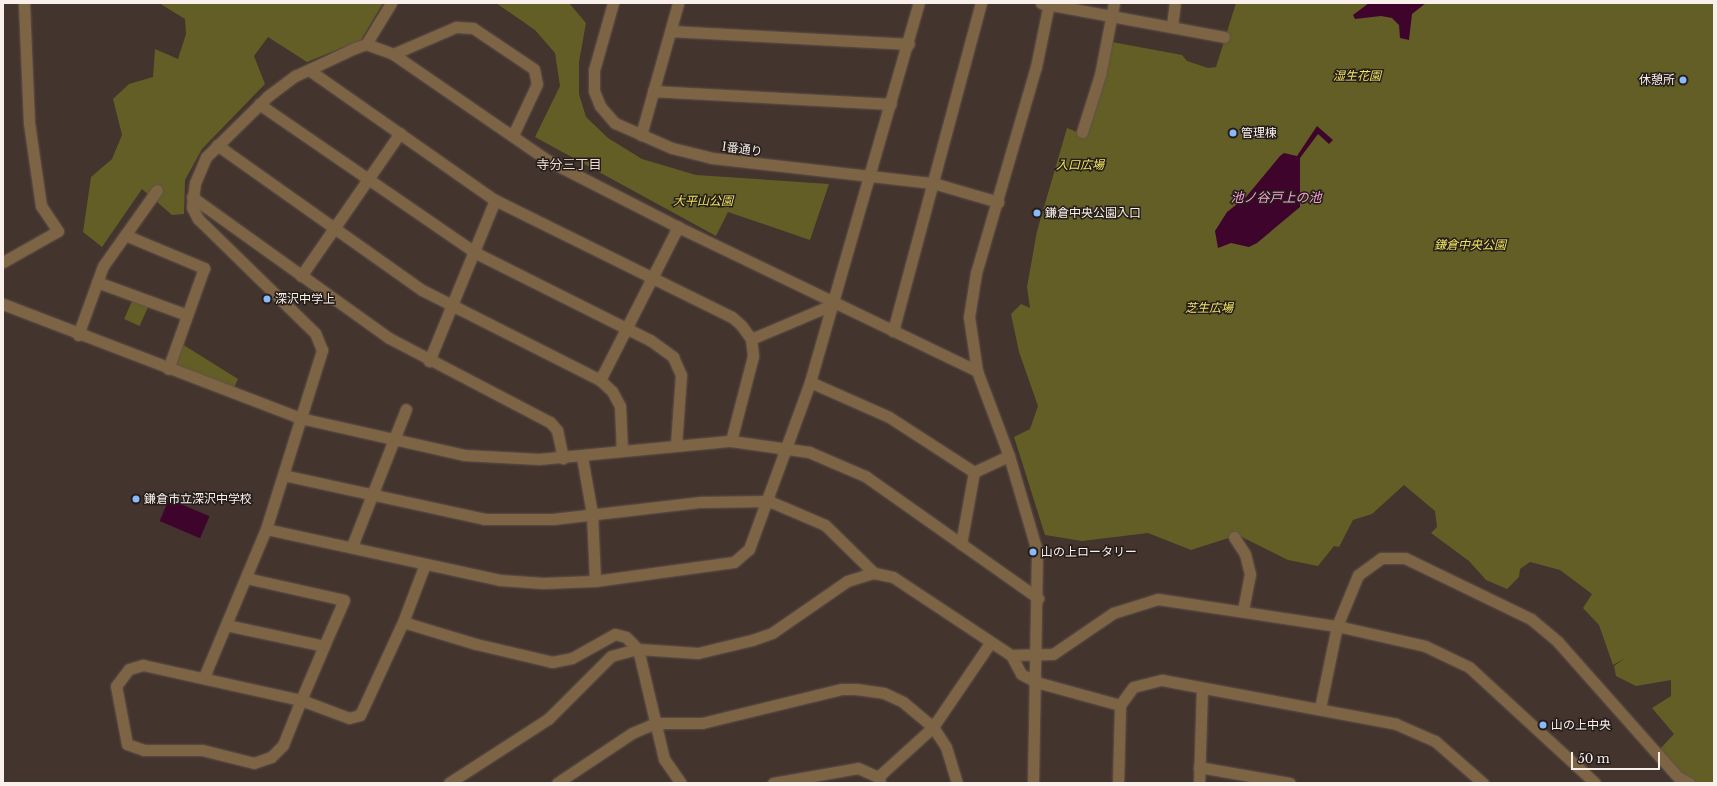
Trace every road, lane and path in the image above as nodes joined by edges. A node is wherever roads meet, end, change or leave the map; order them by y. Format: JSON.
{"nodes":[{"id":1,"x":24,"y":3,"type":"edge"},
{"id":2,"x":391,"y":3,"type":"edge"},
{"id":3,"x":613,"y":3,"type":"edge"},
{"id":4,"x":678,"y":3,"type":"edge"},
{"id":5,"x":919,"y":3,"type":"edge"},
{"id":6,"x":981,"y":3,"type":"edge"},
{"id":7,"x":1114,"y":3,"type":"edge"},
{"id":8,"x":1175,"y":3,"type":"edge"},
{"id":9,"x":1046,"y":4,"type":"edge"},
{"id":10,"x":1113,"y":16,"type":"junction"},
{"id":11,"x":1172,"y":26,"type":"junction"},
{"id":12,"x":671,"y":30,"type":"junction"},
{"id":13,"x":1224,"y":36,"type":"dead end"},
{"id":14,"x":366,"y":44,"type":"junction"},
{"id":15,"x":909,"y":44,"type":"junction"},
{"id":16,"x":393,"y":54,"type":"junction"},
{"id":17,"x":309,"y":70,"type":"junction"},
{"id":18,"x":653,"y":91,"type":"junction"},
{"id":19,"x":259,"y":104,"type":"junction"},
{"id":20,"x":891,"y":104,"type":"junction"},
{"id":21,"x":1082,"y":132,"type":"dead end"},
{"id":22,"x":400,"y":133,"type":"junction"},
{"id":23,"x":513,"y":135,"type":"junction"},
{"id":24,"x":641,"y":135,"type":"junction"},
{"id":25,"x":217,"y":145,"type":"junction"},
{"id":26,"x":872,"y":175,"type":"junction"},
{"id":27,"x":367,"y":181,"type":"junction"},
{"id":28,"x":933,"y":183,"type":"junction"},
{"id":29,"x":157,"y":190,"type":"dead end"},
{"id":30,"x":192,"y":197,"type":"junction"},
{"id":31,"x":495,"y":200,"type":"junction"},
{"id":32,"x":998,"y":202,"type":"junction"},
{"id":33,"x":678,"y":227,"type":"junction"},
{"id":34,"x":335,"y":228,"type":"junction"},
{"id":35,"x":125,"y":235,"type":"junction"},
{"id":36,"x":474,"y":252,"type":"junction"},
{"id":37,"x":3,"y":262,"type":"edge"},
{"id":38,"x":301,"y":276,"type":"junction"},
{"id":39,"x":653,"y":278,"type":"junction"},
{"id":40,"x":97,"y":282,"type":"junction"},
{"id":41,"x":3,"y":304,"type":"edge"},
{"id":42,"x":834,"y":304,"type":"junction"},
{"id":43,"x":452,"y":306,"type":"junction"},
{"id":44,"x":187,"y":315,"type":"junction"},
{"id":45,"x":627,"y":330,"type":"junction"},
{"id":46,"x":893,"y":332,"type":"junction"},
{"id":47,"x":78,"y":335,"type":"junction"},
{"id":48,"x":751,"y":339,"type":"junction"},
{"id":49,"x":429,"y":361,"type":"junction"},
{"id":50,"x":168,"y":369,"type":"junction"},
{"id":51,"x":977,"y":371,"type":"junction"},
{"id":52,"x":600,"y":380,"type":"junction"},
{"id":53,"x":810,"y":382,"type":"junction"},
{"id":54,"x":406,"y":409,"type":"dead end"},
{"id":55,"x":300,"y":418,"type":"junction"},
{"id":56,"x":393,"y":440,"type":"junction"},
{"id":57,"x":731,"y":441,"type":"junction"},
{"id":58,"x":676,"y":445,"type":"junction"},
{"id":59,"x":788,"y":447,"type":"junction"},
{"id":60,"x":622,"y":451,"type":"junction"},
{"id":61,"x":1009,"y":456,"type":"junction"},
{"id":62,"x":582,"y":457,"type":"junction"},
{"id":63,"x":563,"y":458,"type":"junction"},
{"id":64,"x":974,"y":472,"type":"junction"},
{"id":65,"x":283,"y":475,"type":"junction"},
{"id":66,"x":372,"y":494,"type":"junction"},
{"id":67,"x":769,"y":500,"type":"junction"},
{"id":68,"x":592,"y":514,"type":"junction"},
{"id":69,"x":266,"y":529,"type":"junction"},
{"id":70,"x":1234,"y":536,"type":"dead end"},
{"id":71,"x":961,"y":544,"type":"junction"},
{"id":72,"x":352,"y":546,"type":"junction"},
{"id":73,"x":425,"y":564,"type":"junction"},
{"id":74,"x":874,"y":573,"type":"junction"},
{"id":75,"x":246,"y":578,"type":"junction"},
{"id":76,"x":595,"y":581,"type":"junction"},
{"id":77,"x":1038,"y":598,"type":"junction"},
{"id":78,"x":1243,"y":610,"type":"junction"},
{"id":79,"x":403,"y":622,"type":"junction"},
{"id":80,"x":226,"y":625,"type":"junction"},
{"id":81,"x":1336,"y":626,"type":"junction"},
{"id":82,"x":990,"y":643,"type":"junction"},
{"id":83,"x":324,"y":646,"type":"junction"},
{"id":84,"x":638,"y":649,"type":"junction"},
{"id":85,"x":1011,"y":655,"type":"junction"},
{"id":86,"x":1037,"y":656,"type":"junction"},
{"id":87,"x":204,"y":677,"type":"junction"},
{"id":88,"x":1036,"y":682,"type":"junction"},
{"id":89,"x":1202,"y":688,"type":"junction"},
{"id":90,"x":301,"y":700,"type":"junction"},
{"id":91,"x":1120,"y":705,"type":"junction"},
{"id":92,"x":1320,"y":708,"type":"junction"},
{"id":93,"x":655,"y":723,"type":"junction"},
{"id":94,"x":932,"y":727,"type":"junction"},
{"id":95,"x":1199,"y":767,"type":"junction"},
{"id":96,"x":879,"y":780,"type":"edge"},
{"id":97,"x":1676,"y":780,"type":"edge"},
{"id":98,"x":449,"y":783,"type":"edge"},
{"id":99,"x":557,"y":783,"type":"edge"},
{"id":100,"x":681,"y":783,"type":"edge"},
{"id":101,"x":773,"y":783,"type":"edge"},
{"id":102,"x":957,"y":783,"type":"edge"},
{"id":103,"x":1033,"y":783,"type":"edge"},
{"id":104,"x":1118,"y":783,"type":"edge"},
{"id":105,"x":1198,"y":783,"type":"edge"},
{"id":106,"x":1290,"y":783,"type":"edge"},
{"id":107,"x":1483,"y":783,"type":"edge"},
{"id":108,"x":1595,"y":783,"type":"edge"},
{"id":109,"x":1689,"y":783,"type":"edge"}],
"edges":[{"from":1,"to":37,"type":"street"},
{"from":2,"to":14,"type":"street"},
{"from":3,"to":24,"type":"street","name":"1番通り"},
{"from":4,"to":12,"type":"street"},
{"from":5,"to":15,"type":"street"},
{"from":6,"to":28,"type":"street"},
{"from":7,"to":10,"type":"street"},
{"from":8,"to":11,"type":"street"},
{"from":9,"to":10,"type":"street"},
{"from":9,"to":32,"type":"street"},
{"from":10,"to":11,"type":"street"},
{"from":10,"to":21,"type":"street"},
{"from":11,"to":13,"type":"street"},
{"from":12,"to":15,"type":"street"},
{"from":12,"to":18,"type":"street"},
{"from":14,"to":16,"type":"street"},
{"from":14,"to":17,"type":"street"},
{"from":15,"to":20,"type":"street"},
{"from":16,"to":23,"type":"street"},
{"from":16,"to":23,"type":"street"},
{"from":17,"to":19,"type":"street"},
{"from":17,"to":22,"type":"street"},
{"from":18,"to":20,"type":"street"},
{"from":18,"to":24,"type":"street"},
{"from":19,"to":25,"type":"street"},
{"from":19,"to":27,"type":"street"},
{"from":20,"to":26,"type":"street"},
{"from":22,"to":27,"type":"street"},
{"from":22,"to":31,"type":"street"},
{"from":23,"to":33,"type":"street"},
{"from":24,"to":26,"type":"street","name":"1番通り"},
{"from":25,"to":30,"type":"street"},
{"from":25,"to":34,"type":"street"},
{"from":26,"to":28,"type":"street","name":"1番通り"},
{"from":26,"to":42,"type":"street"},
{"from":27,"to":34,"type":"street"},
{"from":27,"to":36,"type":"street"},
{"from":28,"to":32,"type":"street","name":"1番通り"},
{"from":28,"to":46,"type":"street"},
{"from":29,"to":35,"type":"street"},
{"from":30,"to":38,"type":"street"},
{"from":30,"to":55,"type":"street"},
{"from":31,"to":36,"type":"street"},
{"from":31,"to":39,"type":"street"},
{"from":32,"to":51,"type":"street"},
{"from":33,"to":39,"type":"street"},
{"from":33,"to":42,"type":"street"},
{"from":34,"to":38,"type":"street"},
{"from":34,"to":43,"type":"street"},
{"from":35,"to":40,"type":"street"},
{"from":35,"to":44,"type":"street"},
{"from":36,"to":43,"type":"street"},
{"from":36,"to":45,"type":"street"},
{"from":38,"to":49,"type":"street"},
{"from":39,"to":45,"type":"street"},
{"from":39,"to":48,"type":"street"},
{"from":40,"to":44,"type":"street"},
{"from":40,"to":47,"type":"street"},
{"from":41,"to":47,"type":"street"},
{"from":42,"to":46,"type":"street"},
{"from":42,"to":48,"type":"street"},
{"from":42,"to":53,"type":"street"},
{"from":43,"to":49,"type":"street"},
{"from":43,"to":52,"type":"street"},
{"from":44,"to":50,"type":"street"},
{"from":45,"to":52,"type":"street"},
{"from":45,"to":58,"type":"street"},
{"from":46,"to":51,"type":"street"},
{"from":47,"to":50,"type":"street"},
{"from":48,"to":57,"type":"street"},
{"from":49,"to":63,"type":"street"},
{"from":50,"to":55,"type":"street"},
{"from":51,"to":61,"type":"street"},
{"from":52,"to":60,"type":"street"},
{"from":53,"to":59,"type":"street"},
{"from":53,"to":64,"type":"street"},
{"from":54,"to":56,"type":"street"},
{"from":55,"to":56,"type":"street"},
{"from":55,"to":65,"type":"street"},
{"from":56,"to":63,"type":"street"},
{"from":56,"to":66,"type":"street"},
{"from":57,"to":58,"type":"street"},
{"from":57,"to":59,"type":"street"},
{"from":58,"to":60,"type":"street"},
{"from":59,"to":67,"type":"street"},
{"from":59,"to":71,"type":"street"},
{"from":60,"to":62,"type":"street"},
{"from":61,"to":64,"type":"street"},
{"from":61,"to":77,"type":"street"},
{"from":62,"to":63,"type":"street"},
{"from":62,"to":68,"type":"street"},
{"from":64,"to":71,"type":"street"},
{"from":65,"to":66,"type":"street"},
{"from":65,"to":69,"type":"street"},
{"from":66,"to":68,"type":"street"},
{"from":66,"to":72,"type":"street"},
{"from":67,"to":68,"type":"street"},
{"from":67,"to":74,"type":"street"},
{"from":67,"to":76,"type":"street"},
{"from":68,"to":76,"type":"street"},
{"from":69,"to":72,"type":"street"},
{"from":69,"to":75,"type":"street"},
{"from":70,"to":78,"type":"street"},
{"from":71,"to":77,"type":"street"},
{"from":72,"to":73,"type":"street"},
{"from":73,"to":76,"type":"street"},
{"from":73,"to":79,"type":"street"},
{"from":74,"to":82,"type":"street"},
{"from":74,"to":84,"type":"street"},
{"from":75,"to":80,"type":"street"},
{"from":75,"to":83,"type":"street"},
{"from":77,"to":86,"type":"street"},
{"from":78,"to":81,"type":"street"},
{"from":78,"to":86,"type":"street"},
{"from":79,"to":84,"type":"street"},
{"from":79,"to":90,"type":"street"},
{"from":80,"to":83,"type":"street"},
{"from":80,"to":87,"type":"street"},
{"from":81,"to":92,"type":"street"},
{"from":81,"to":97,"type":"street"},
{"from":81,"to":108,"type":"street"},
{"from":82,"to":85,"type":"street"},
{"from":82,"to":94,"type":"street"},
{"from":83,"to":90,"type":"street"},
{"from":84,"to":93,"type":"street"},
{"from":84,"to":98,"type":"street"},
{"from":85,"to":86,"type":"street"},
{"from":85,"to":88,"type":"street"},
{"from":86,"to":88,"type":"street"},
{"from":87,"to":90,"type":"street"},
{"from":87,"to":90,"type":"street"},
{"from":88,"to":91,"type":"street"},
{"from":88,"to":103,"type":"street"},
{"from":89,"to":91,"type":"street"},
{"from":89,"to":92,"type":"street"},
{"from":89,"to":95,"type":"street"},
{"from":91,"to":104,"type":"street"},
{"from":92,"to":107,"type":"street"},
{"from":93,"to":94,"type":"street"},
{"from":93,"to":99,"type":"street"},
{"from":93,"to":100,"type":"street"},
{"from":94,"to":96,"type":"street"},
{"from":94,"to":102,"type":"street"},
{"from":95,"to":105,"type":"street"},
{"from":95,"to":106,"type":"street"},
{"from":96,"to":101,"type":"street"},
{"from":97,"to":109,"type":"street"}]}
